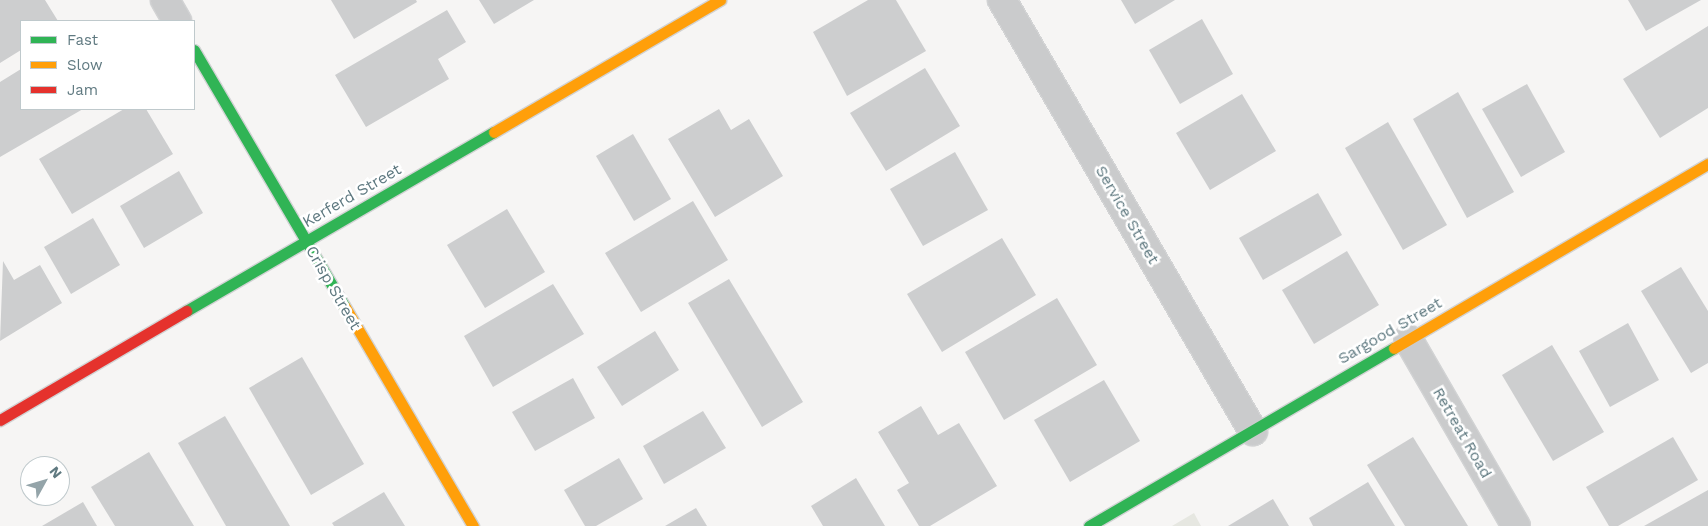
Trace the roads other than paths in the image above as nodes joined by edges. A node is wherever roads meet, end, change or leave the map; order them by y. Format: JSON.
{"nodes":[{"id":1,"x":165,"y":0,"type":"edge"},
{"id":2,"x":720,"y":0,"type":"edge"},
{"id":3,"x":1002,"y":0,"type":"edge"},
{"id":4,"x":176,"y":20,"type":"edge"},
{"id":5,"x":195,"y":52,"type":"edge"},
{"id":6,"x":1708,"y":164,"type":"edge"},
{"id":7,"x":307,"y":242,"type":"junction"},
{"id":8,"x":1408,"y":339,"type":"junction"},
{"id":9,"x":0,"y":420,"type":"edge"},
{"id":10,"x":1252,"y":431,"type":"junction"},
{"id":11,"x":473,"y":526,"type":"edge"},
{"id":12,"x":1089,"y":526,"type":"edge"},
{"id":13,"x":1516,"y":526,"type":"edge"}],
"edges":[{"from":1,"to":4,"type":"street"},
{"from":2,"to":7,"type":"street","name":"Kerferd Street"},
{"from":3,"to":10,"type":"street","name":"Service Street"},
{"from":5,"to":7,"type":"street","name":"Crisp Street"},
{"from":6,"to":8,"type":"street","name":"Sargood Street"},
{"from":7,"to":9,"type":"street","name":"Kerferd Street"},
{"from":7,"to":11,"type":"street","name":"Crisp Street"},
{"from":8,"to":10,"type":"street","name":"Sargood Street"},
{"from":8,"to":13,"type":"street","name":"Retreat Road"},
{"from":10,"to":12,"type":"street","name":"Sargood Street"}]}
